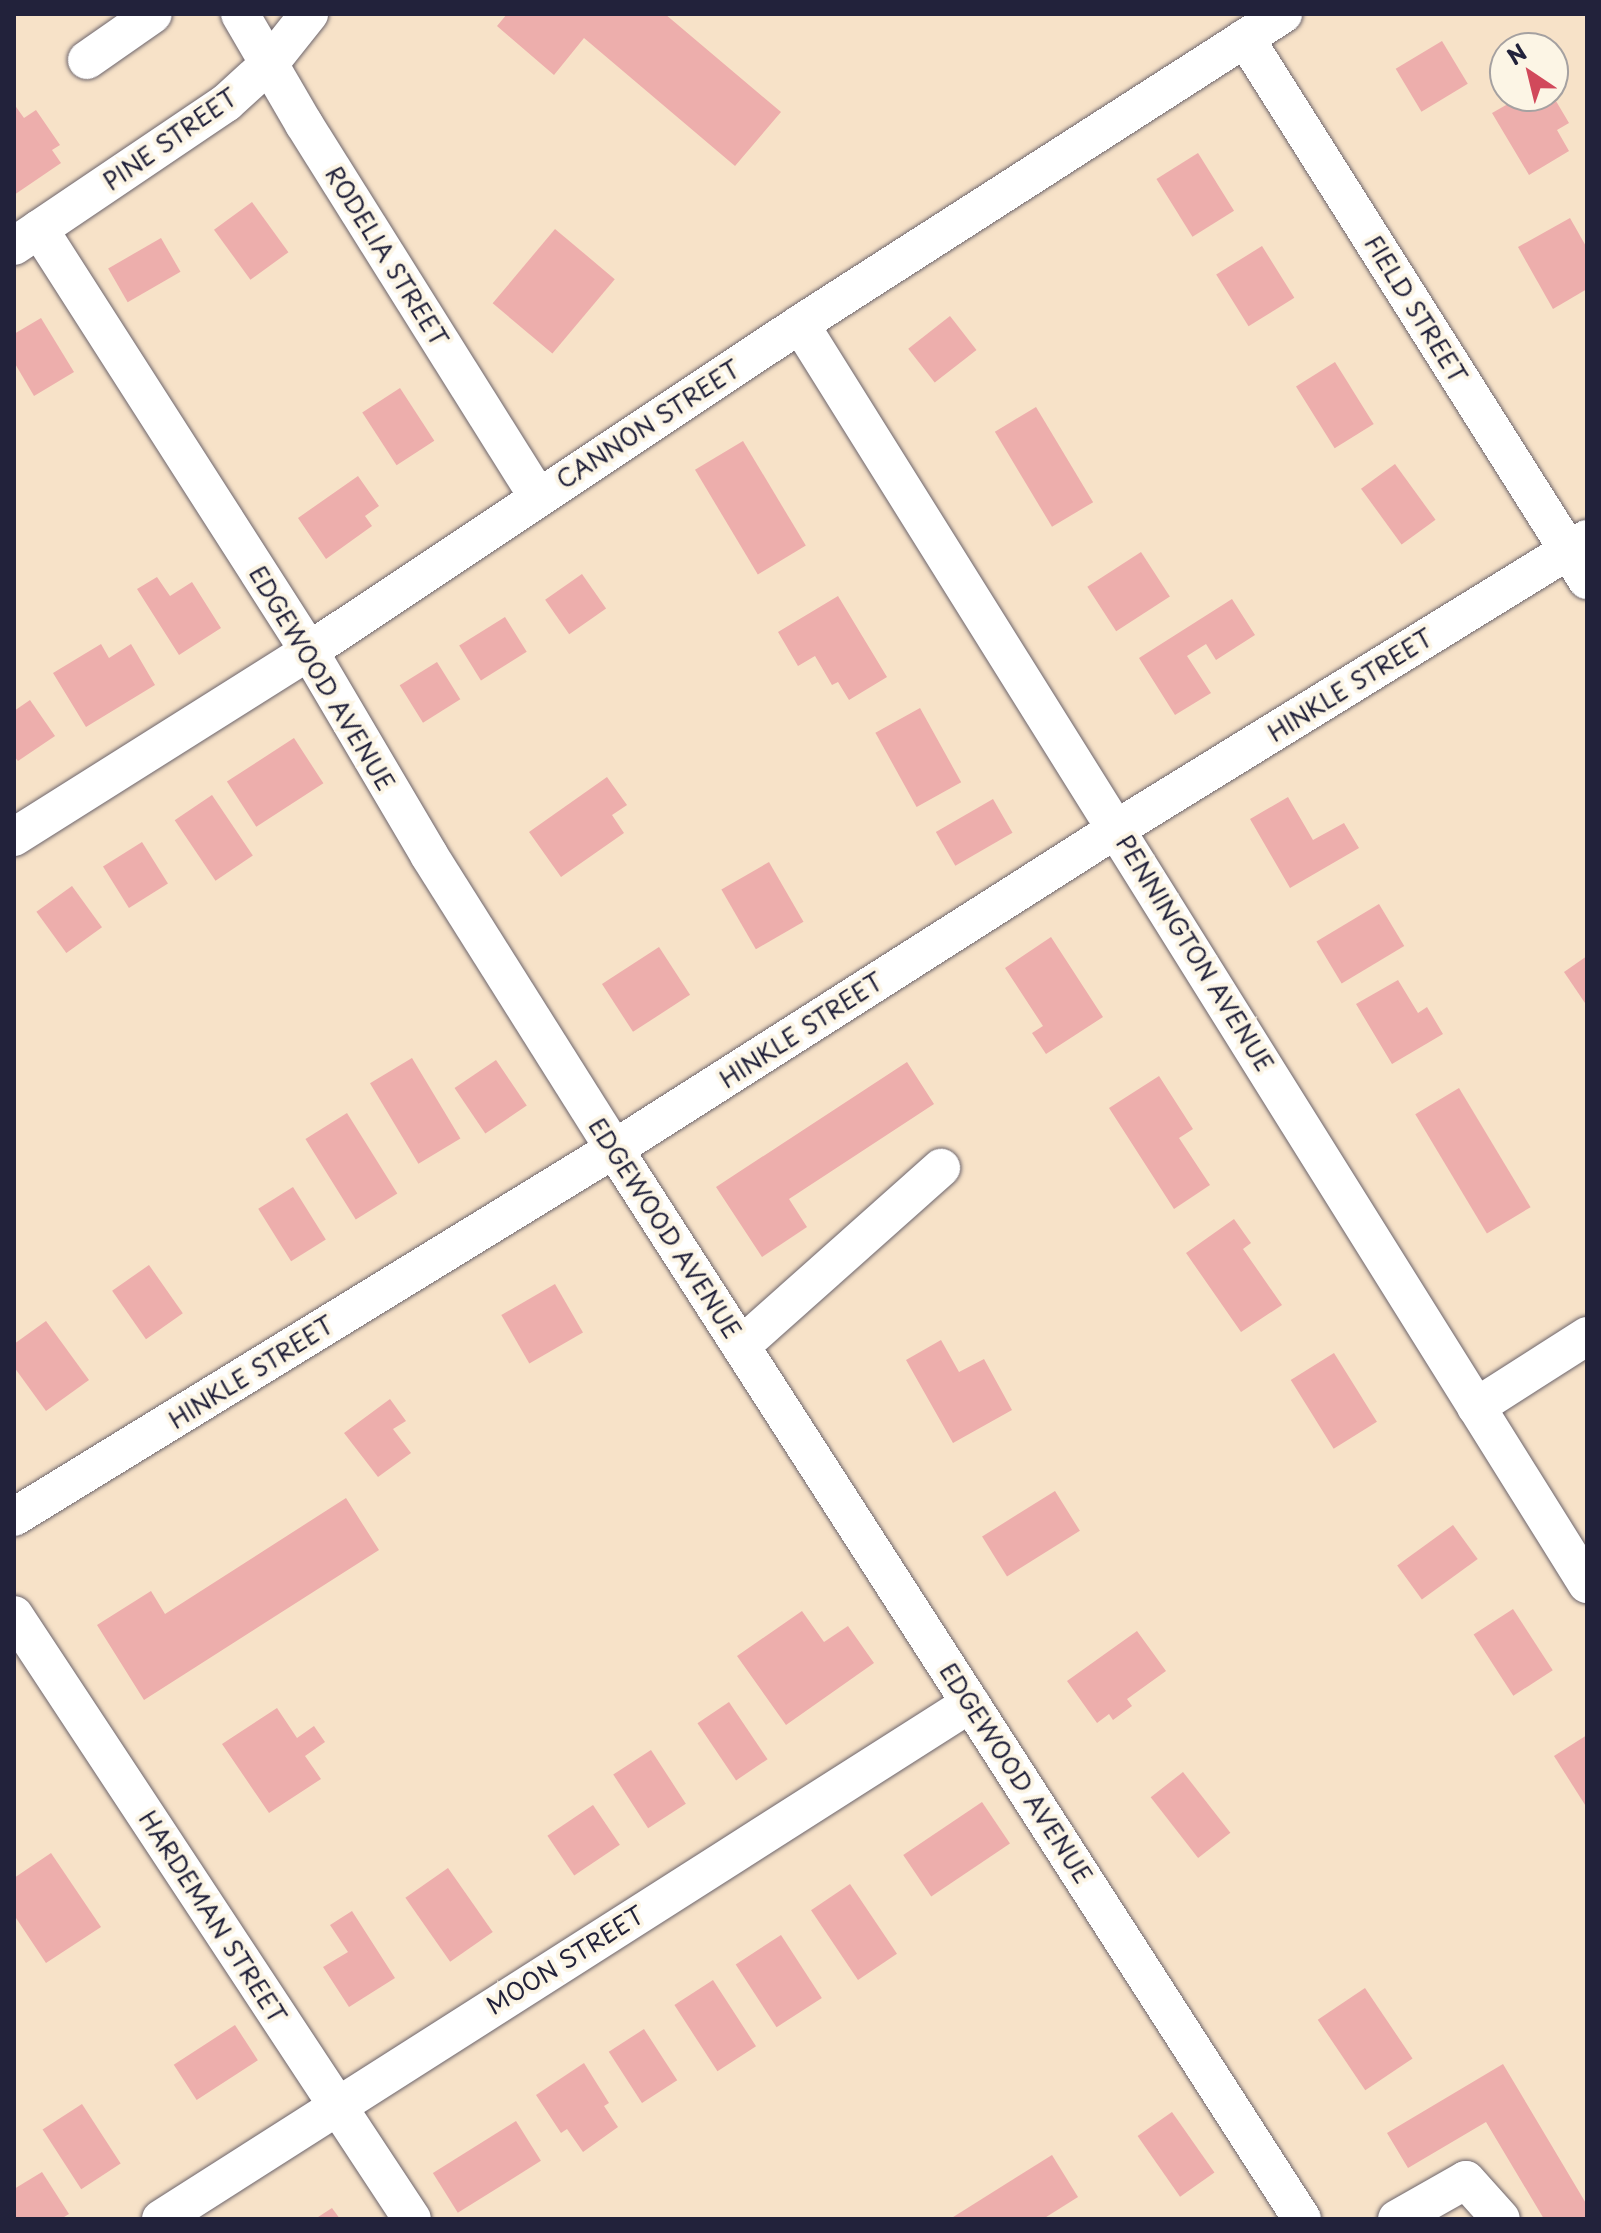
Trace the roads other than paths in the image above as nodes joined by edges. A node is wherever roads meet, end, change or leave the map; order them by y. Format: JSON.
{"nodes":[{"id":1,"x":153,"y":14,"type":"edge"},
{"id":2,"x":240,"y":14,"type":"edge"},
{"id":3,"x":309,"y":14,"type":"edge"},
{"id":4,"x":1283,"y":14,"type":"edge"},
{"id":5,"x":1245,"y":38,"type":"junction"},
{"id":6,"x":87,"y":60,"type":"dead end"},
{"id":7,"x":270,"y":63,"type":"junction"},
{"id":8,"x":27,"y":237,"type":"edge"},
{"id":9,"x":800,"y":324,"type":"junction"},
{"id":10,"x":538,"y":497,"type":"junction"},
{"id":11,"x":1581,"y":557,"type":"edge"},
{"id":12,"x":309,"y":651,"type":"junction"},
{"id":13,"x":1118,"y":828,"type":"junction"},
{"id":14,"x":14,"y":837,"type":"edge"},
{"id":15,"x":614,"y":1149,"type":"junction"},
{"id":16,"x":941,"y":1168,"type":"dead end"},
{"id":17,"x":1587,"y":1336,"type":"edge"},
{"id":18,"x":741,"y":1346,"type":"junction"},
{"id":19,"x":1476,"y":1407,"type":"junction"},
{"id":20,"x":14,"y":1517,"type":"edge"},
{"id":21,"x":1587,"y":1584,"type":"edge"},
{"id":22,"x":14,"y":1615,"type":"edge"},
{"id":23,"x":971,"y":1703,"type":"junction"},
{"id":24,"x":337,"y":2104,"type":"junction"},
{"id":25,"x":1293,"y":2216,"type":"edge"},
{"id":26,"x":161,"y":2219,"type":"edge"},
{"id":27,"x":412,"y":2219,"type":"edge"},
{"id":28,"x":1397,"y":2219,"type":"edge"},
{"id":29,"x":1501,"y":2219,"type":"edge"}],
"edges":[{"from":1,"to":6,"type":"street"},
{"from":2,"to":7,"type":"street","name":"RODELIA STREET"},
{"from":3,"to":7,"type":"street","name":"PINE STREET"},
{"from":4,"to":5,"type":"street","name":"CANNON STREET"},
{"from":5,"to":9,"type":"street","name":"CANNON STREET"},
{"from":5,"to":11,"type":"street","name":"FIELD STREET"},
{"from":7,"to":8,"type":"street","name":"PINE STREET"},
{"from":7,"to":10,"type":"street","name":"RODELIA STREET"},
{"from":8,"to":12,"type":"street","name":"EDGEWOOD AVENUE"},
{"from":9,"to":10,"type":"street","name":"CANNON STREET"},
{"from":9,"to":13,"type":"street","name":"PENNINGTON AVENUE"},
{"from":10,"to":12,"type":"street","name":"CANNON STREET"},
{"from":11,"to":13,"type":"street","name":"HINKLE STREET"},
{"from":12,"to":14,"type":"street","name":"CANNON STREET"},
{"from":12,"to":15,"type":"street","name":"EDGEWOOD AVENUE"},
{"from":13,"to":15,"type":"street","name":"HINKLE STREET"},
{"from":13,"to":19,"type":"street","name":"PENNINGTON AVENUE"},
{"from":15,"to":18,"type":"street","name":"EDGEWOOD AVENUE"},
{"from":15,"to":20,"type":"street","name":"HINKLE STREET"},
{"from":16,"to":18,"type":"street"},
{"from":17,"to":19,"type":"street"},
{"from":18,"to":23,"type":"street","name":"EDGEWOOD AVENUE"},
{"from":19,"to":21,"type":"street","name":"PENNINGTON AVENUE"},
{"from":22,"to":24,"type":"street","name":"HARDEMAN STREET"},
{"from":23,"to":24,"type":"street","name":"MOON STREET"},
{"from":23,"to":25,"type":"street","name":"EDGEWOOD AVENUE"},
{"from":24,"to":26,"type":"street","name":"MOON STREET"},
{"from":24,"to":27,"type":"street","name":"HARDEMAN STREET"},
{"from":28,"to":29,"type":"street"}]}
